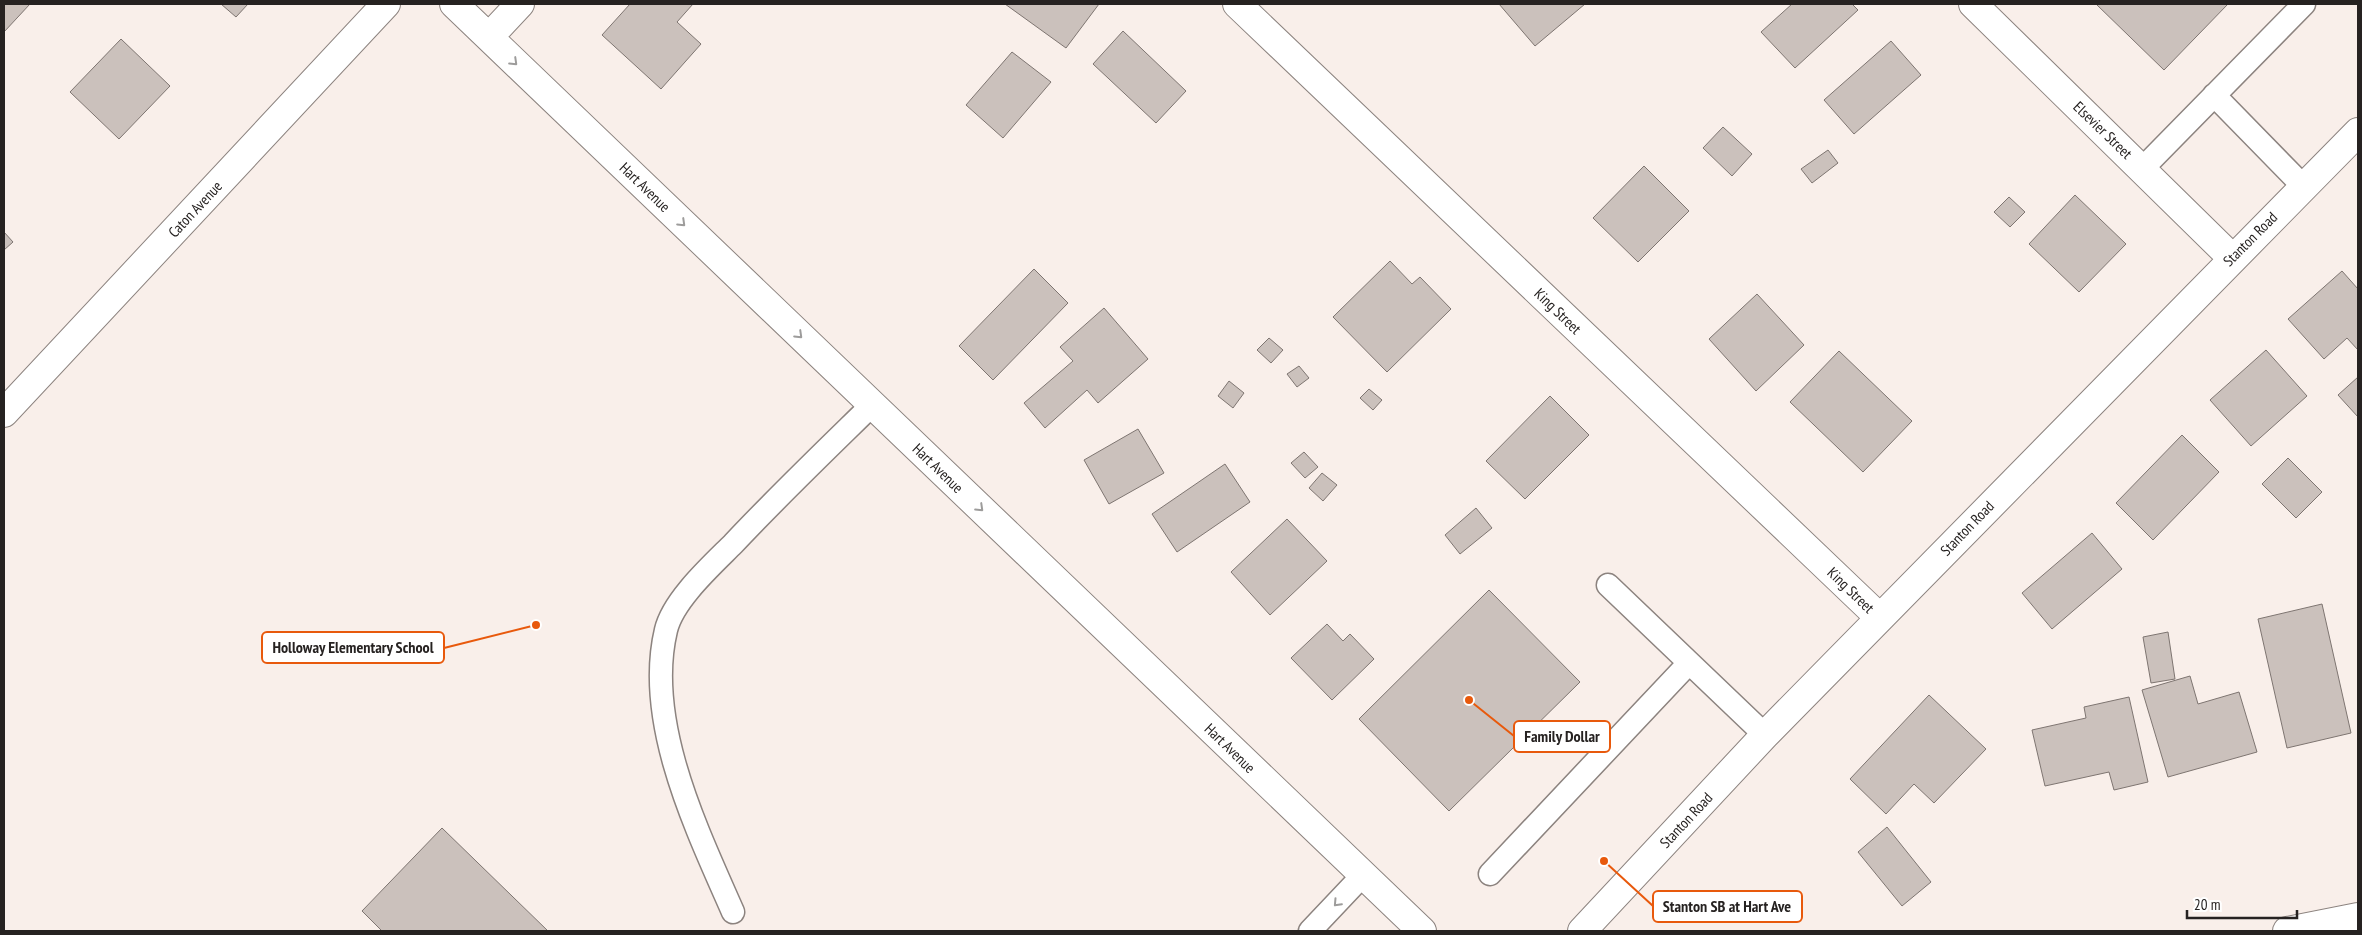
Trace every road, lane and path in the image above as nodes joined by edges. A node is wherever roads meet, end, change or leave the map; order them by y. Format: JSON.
{"nodes":[{"id":1,"x":386,"y":4,"type":"edge"},
{"id":2,"x":454,"y":4,"type":"edge"},
{"id":3,"x":520,"y":4,"type":"edge"},
{"id":4,"x":1237,"y":4,"type":"edge"},
{"id":5,"x":1973,"y":4,"type":"edge"},
{"id":6,"x":2304,"y":4,"type":"edge"},
{"id":7,"x":489,"y":37,"type":"junction"},
{"id":8,"x":2214,"y":95,"type":"junction"},
{"id":9,"x":2358,"y":132,"type":"edge"},
{"id":10,"x":2142,"y":169,"type":"junction"},
{"id":11,"x":2303,"y":186,"type":"junction"},
{"id":12,"x":2232,"y":258,"type":"junction"},
{"id":13,"x":872,"y":405,"type":"junction"},
{"id":14,"x":4,"y":414,"type":"edge"},
{"id":15,"x":1608,"y":585,"type":"dead end"},
{"id":16,"x":1879,"y":617,"type":"junction"},
{"id":17,"x":1689,"y":663,"type":"junction"},
{"id":18,"x":1765,"y":735,"type":"junction"},
{"id":19,"x":1490,"y":874,"type":"dead end"},
{"id":20,"x":1363,"y":875,"type":"junction"},
{"id":21,"x":734,"y":912,"type":"dead end"},
{"id":22,"x":2358,"y":917,"type":"edge"},
{"id":23,"x":1310,"y":931,"type":"edge"},
{"id":24,"x":1422,"y":931,"type":"edge"},
{"id":25,"x":1582,"y":931,"type":"edge"},
{"id":26,"x":2287,"y":931,"type":"edge"}],
"edges":[{"from":1,"to":14,"type":"street","name":"Caton Avenue"},
{"from":2,"to":7,"type":"street","name":"Hart Avenue"},
{"from":3,"to":7,"type":"street"},
{"from":4,"to":16,"type":"street","name":"King Street"},
{"from":5,"to":10,"type":"street","name":"Elsevier Street"},
{"from":6,"to":8,"type":"lane"},
{"from":7,"to":13,"type":"street","name":"Hart Avenue","one_way":true},
{"from":8,"to":10,"type":"lane"},
{"from":8,"to":11,"type":"lane"},
{"from":9,"to":11,"type":"street","name":"Stanton Road"},
{"from":10,"to":12,"type":"street","name":"Elsevier Street"},
{"from":11,"to":12,"type":"street","name":"Stanton Road"},
{"from":12,"to":16,"type":"street","name":"Stanton Road"},
{"from":13,"to":20,"type":"street","name":"Hart Avenue","one_way":true},
{"from":13,"to":21,"type":"lane"},
{"from":15,"to":17,"type":"lane"},
{"from":16,"to":18,"type":"street","name":"Stanton Road"},
{"from":17,"to":18,"type":"lane"},
{"from":17,"to":19,"type":"lane"},
{"from":18,"to":25,"type":"street","name":"Stanton Road"},
{"from":20,"to":23,"type":"lane","one_way":true},
{"from":20,"to":24,"type":"street","name":"Hart Avenue"},
{"from":22,"to":26,"type":"street"}]}
